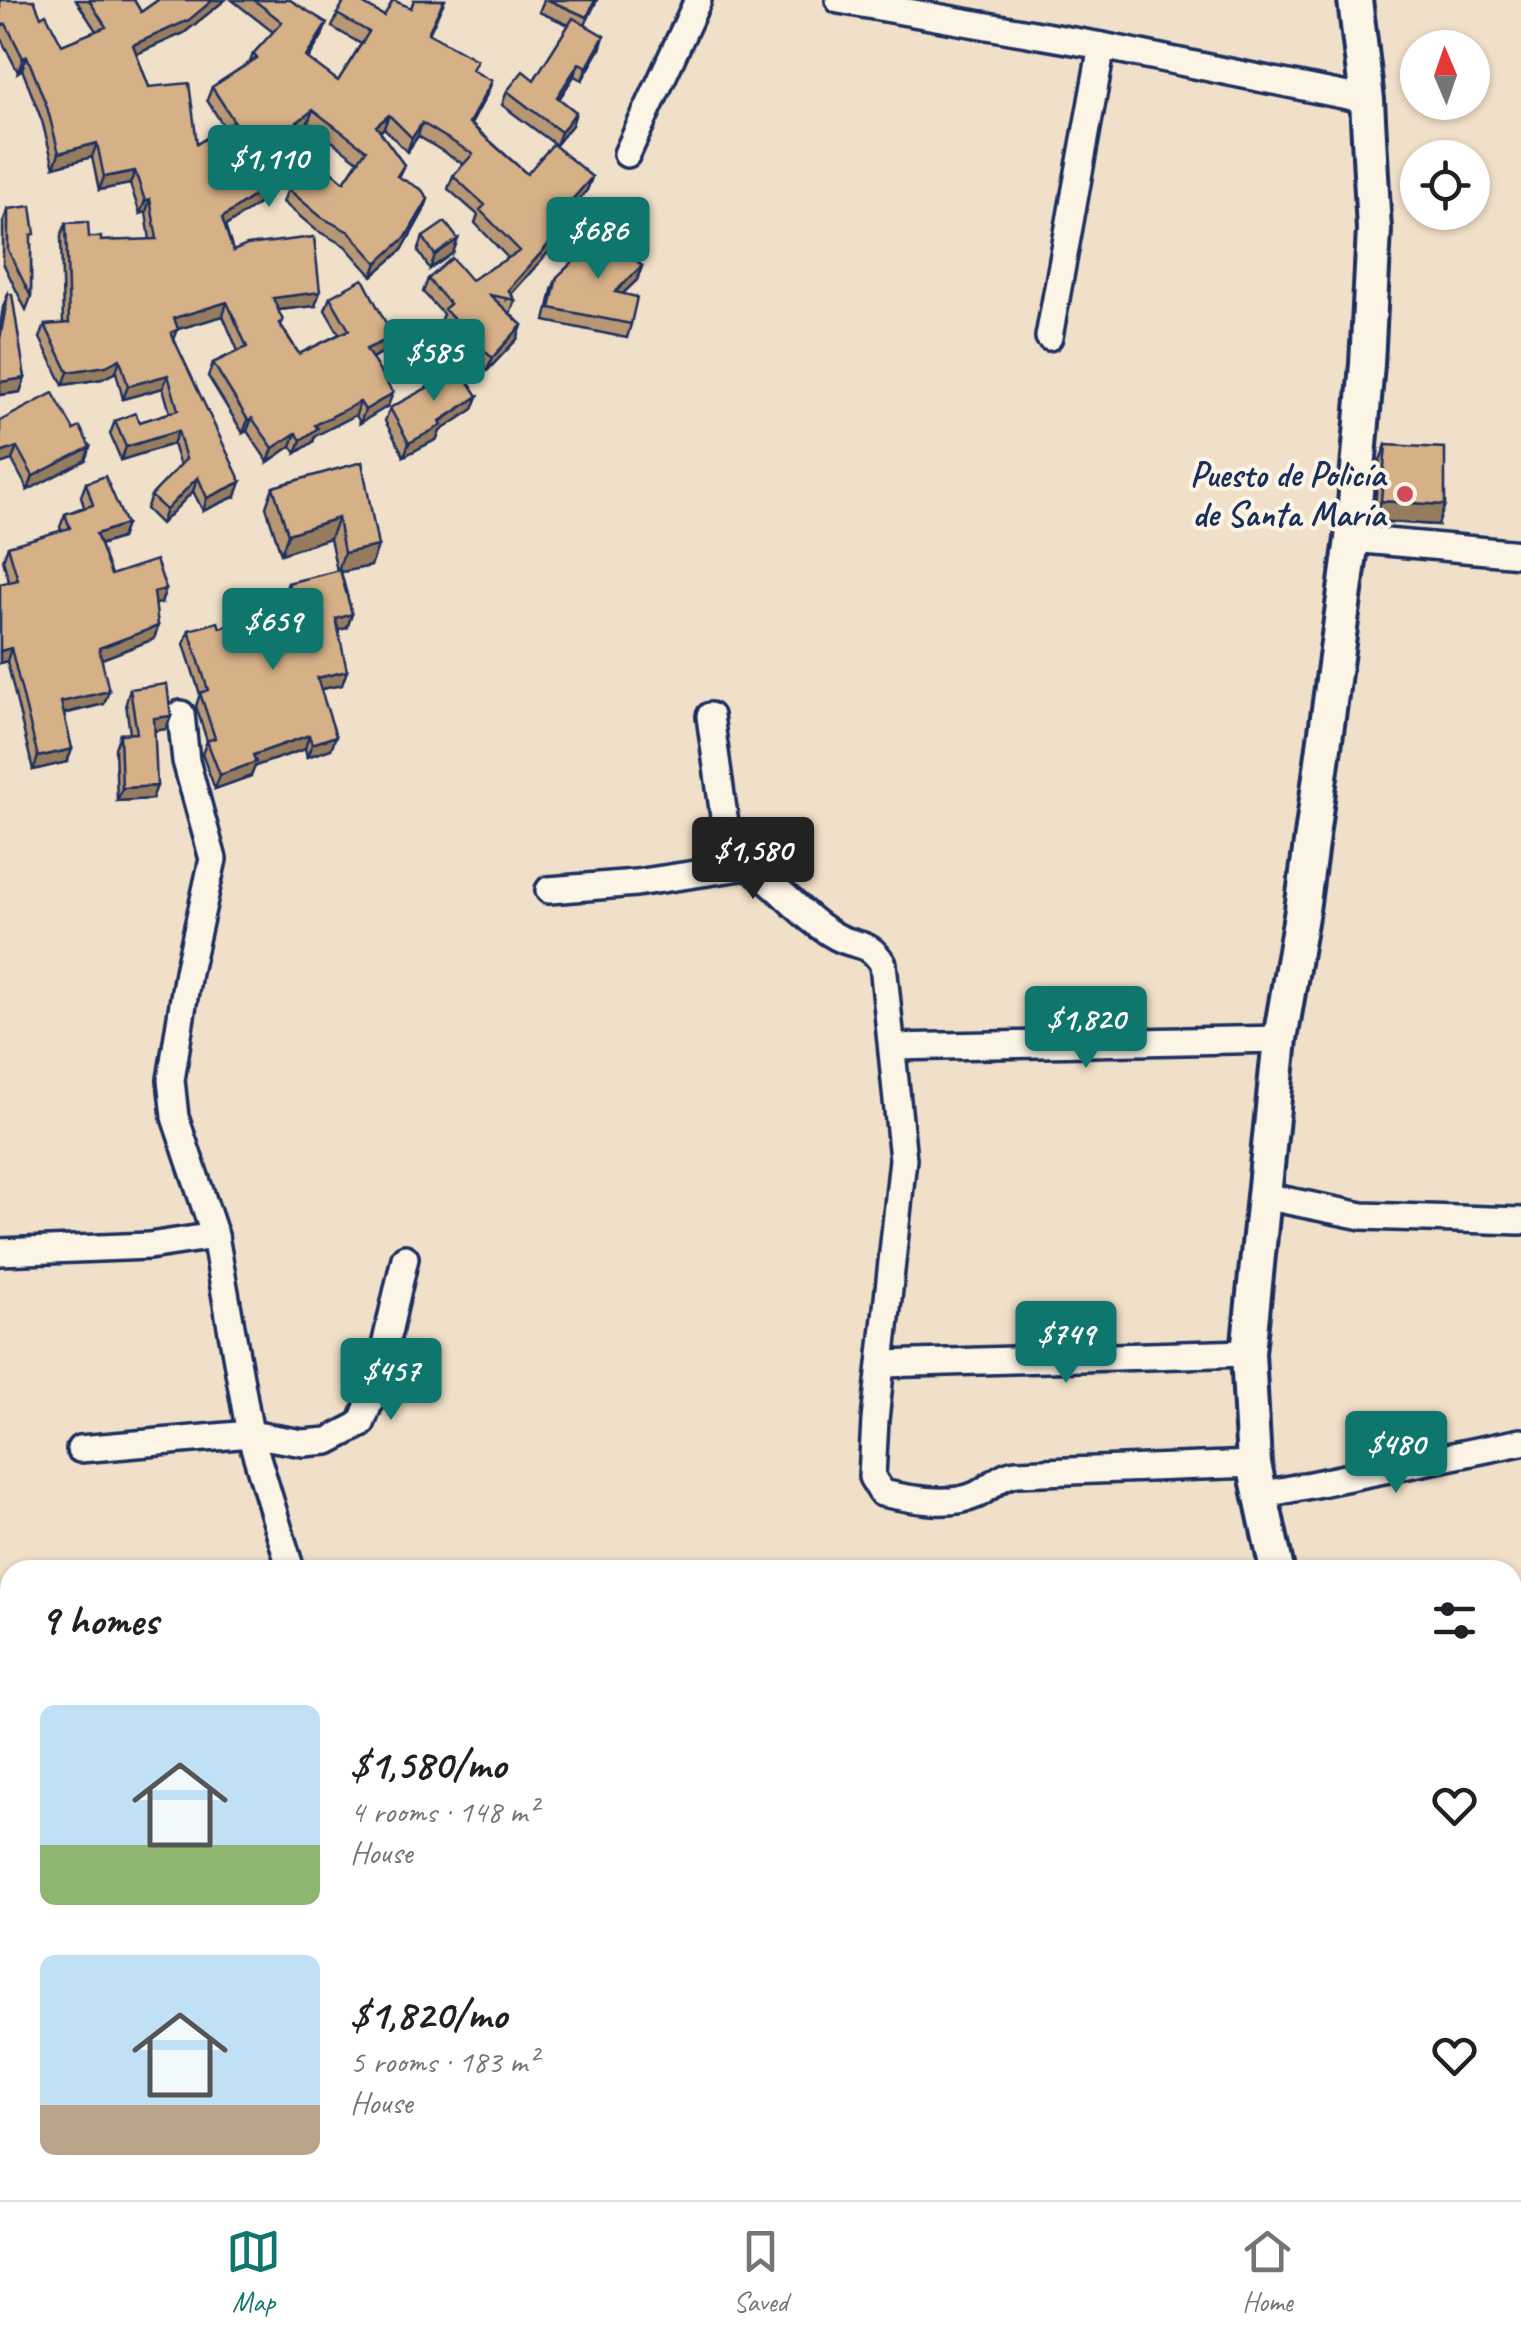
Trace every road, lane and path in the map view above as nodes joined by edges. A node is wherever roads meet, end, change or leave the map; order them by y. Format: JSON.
{"nodes":[{"id":1,"x":698,"y":0,"type":"edge"},
{"id":2,"x":839,"y":0,"type":"edge"},
{"id":3,"x":1356,"y":0,"type":"edge"},
{"id":4,"x":1102,"y":46,"type":"junction"},
{"id":5,"x":1367,"y":100,"type":"junction"},
{"id":6,"x":626,"y":154,"type":"dead end"},
{"id":7,"x":1049,"y":338,"type":"dead end"},
{"id":8,"x":1352,"y":539,"type":"junction"},
{"id":9,"x":1521,"y":554,"type":"edge"},
{"id":10,"x":181,"y":714,"type":"dead end"},
{"id":11,"x":710,"y":716,"type":"dead end"},
{"id":12,"x":730,"y":866,"type":"junction"},
{"id":13,"x":550,"y":890,"type":"dead end"},
{"id":14,"x":1280,"y":1039,"type":"junction"},
{"id":15,"x":892,"y":1047,"type":"junction"},
{"id":16,"x":1264,"y":1196,"type":"junction"},
{"id":17,"x":1521,"y":1221,"type":"edge"},
{"id":18,"x":215,"y":1236,"type":"junction"},
{"id":19,"x":0,"y":1252,"type":"edge"},
{"id":20,"x":405,"y":1258,"type":"dead end"},
{"id":21,"x":1248,"y":1353,"type":"junction"},
{"id":22,"x":883,"y":1364,"type":"junction"},
{"id":23,"x":250,"y":1434,"type":"junction"},
{"id":24,"x":1521,"y":1442,"type":"edge"},
{"id":25,"x":80,"y":1449,"type":"dead end"},
{"id":26,"x":1258,"y":1479,"type":"junction"},
{"id":27,"x":289,"y":1560,"type":"edge"},
{"id":28,"x":1275,"y":1560,"type":"edge"}],
"edges":[{"from":1,"to":6,"type":"street"},
{"from":2,"to":4,"type":"street"},
{"from":3,"to":5,"type":"street"},
{"from":4,"to":5,"type":"street"},
{"from":4,"to":7,"type":"street"},
{"from":5,"to":8,"type":"street"},
{"from":8,"to":9,"type":"street"},
{"from":8,"to":14,"type":"street"},
{"from":10,"to":18,"type":"street"},
{"from":11,"to":12,"type":"street"},
{"from":12,"to":13,"type":"street"},
{"from":12,"to":15,"type":"street"},
{"from":14,"to":15,"type":"street"},
{"from":14,"to":16,"type":"street"},
{"from":15,"to":22,"type":"street"},
{"from":16,"to":17,"type":"street"},
{"from":16,"to":21,"type":"street"},
{"from":18,"to":19,"type":"street"},
{"from":18,"to":23,"type":"street"},
{"from":20,"to":23,"type":"street"},
{"from":21,"to":22,"type":"street"},
{"from":21,"to":26,"type":"street"},
{"from":22,"to":26,"type":"street"},
{"from":23,"to":25,"type":"street"},
{"from":23,"to":27,"type":"street"},
{"from":24,"to":26,"type":"street"},
{"from":26,"to":28,"type":"street"}]}
